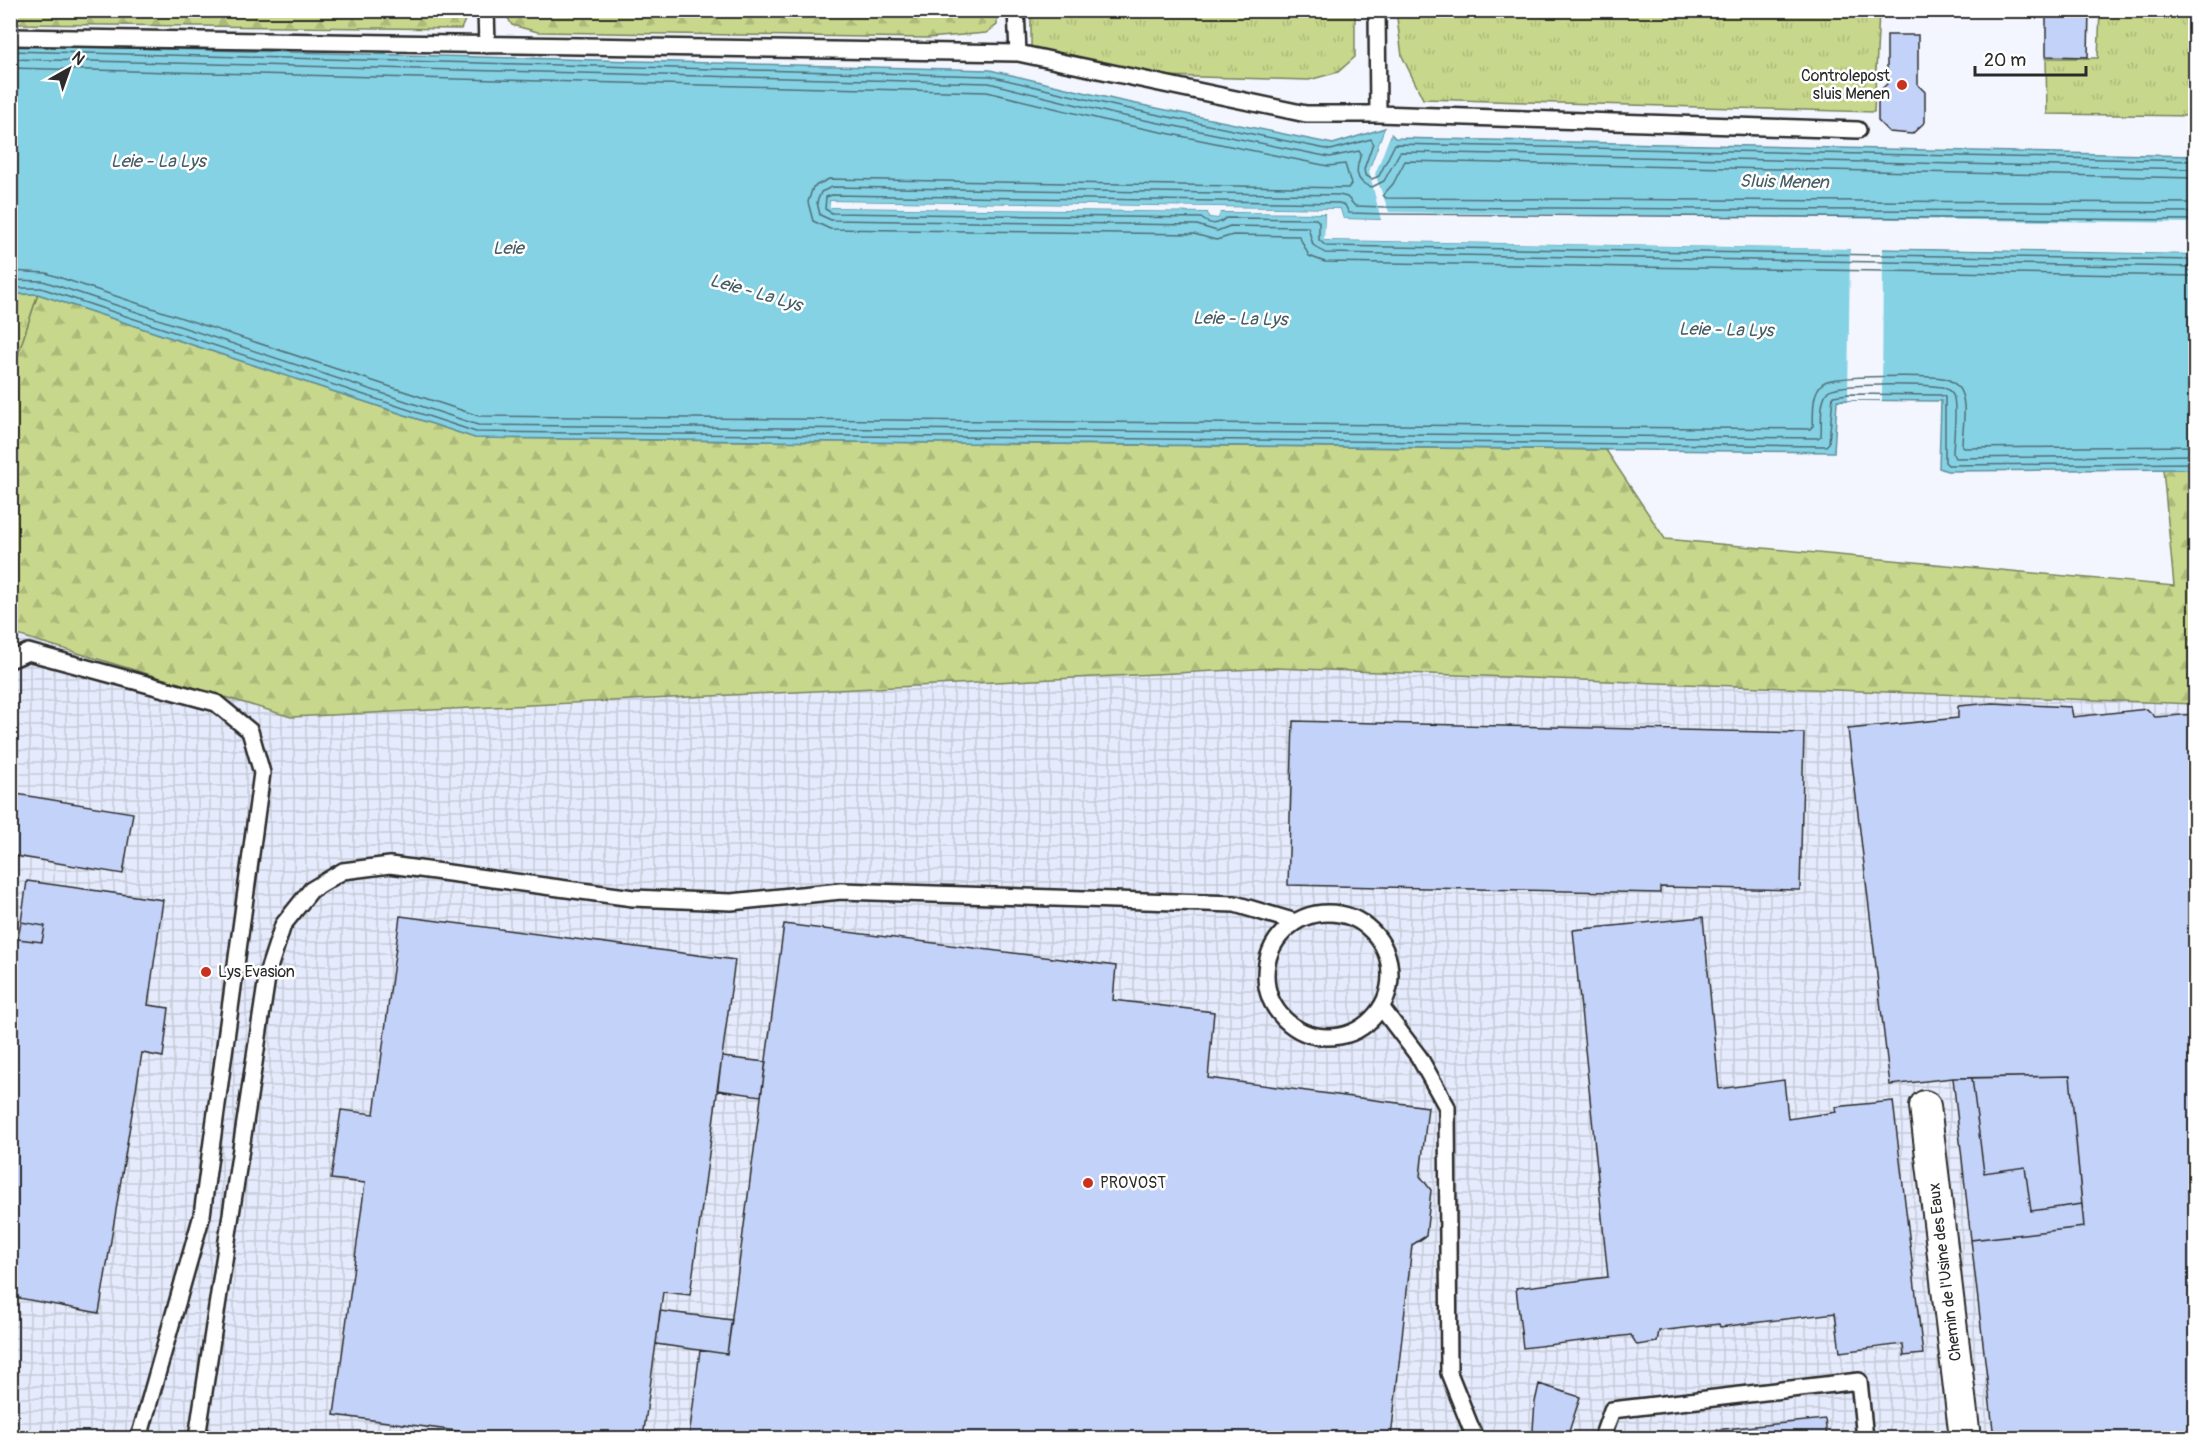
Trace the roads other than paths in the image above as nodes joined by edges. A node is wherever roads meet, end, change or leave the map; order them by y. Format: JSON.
{"nodes":[{"id":1,"x":486,"y":10,"type":"edge"},
{"id":2,"x":1016,"y":10,"type":"edge"},
{"id":3,"x":1377,"y":10,"type":"edge"},
{"id":4,"x":10,"y":37,"type":"edge"},
{"id":5,"x":487,"y":45,"type":"junction"},
{"id":6,"x":1018,"y":53,"type":"junction"},
{"id":7,"x":1377,"y":114,"type":"junction"},
{"id":8,"x":1858,"y":130,"type":"dead end"},
{"id":9,"x":10,"y":660,"type":"edge"},
{"id":10,"x":1296,"y":922,"type":"junction"},
{"id":11,"x":1381,"y":1007,"type":"junction"},
{"id":12,"x":1925,"y":1106,"type":"dead end"},
{"id":13,"x":139,"y":1438,"type":"edge"},
{"id":14,"x":196,"y":1438,"type":"edge"},
{"id":15,"x":1475,"y":1438,"type":"edge"},
{"id":16,"x":1602,"y":1438,"type":"edge"},
{"id":17,"x":1865,"y":1438,"type":"edge"},
{"id":18,"x":1965,"y":1438,"type":"edge"}],
"edges":[{"from":1,"to":5,"type":"lane"},
{"from":2,"to":6,"type":"lane"},
{"from":3,"to":7,"type":"lane"},
{"from":4,"to":5,"type":"lane"},
{"from":5,"to":6,"type":"lane"},
{"from":6,"to":7,"type":"lane"},
{"from":7,"to":8,"type":"lane"},
{"from":9,"to":13,"type":"lane"},
{"from":10,"to":11,"type":"lane"},
{"from":10,"to":11,"type":"lane"},
{"from":10,"to":14,"type":"lane"},
{"from":11,"to":15,"type":"lane"},
{"from":12,"to":18,"type":"street","name":"Chemin de l'Usine des Eaux"},
{"from":16,"to":17,"type":"lane"}]}
